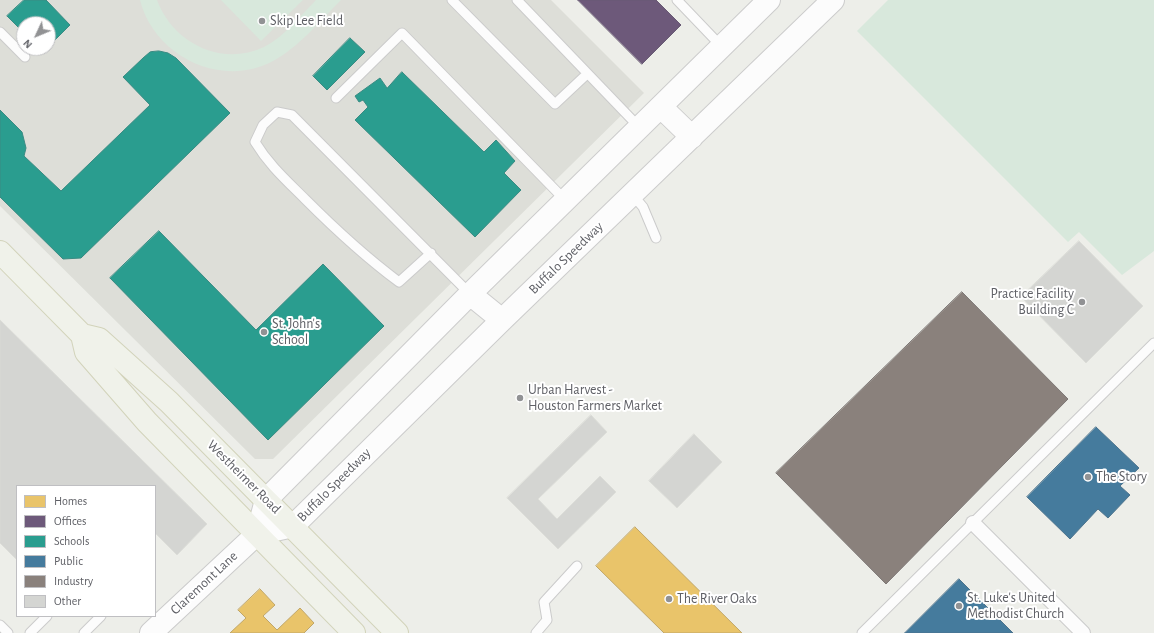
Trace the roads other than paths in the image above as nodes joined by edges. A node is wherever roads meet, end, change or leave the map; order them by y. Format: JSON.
{"nodes":[{"id":1,"x":452,"y":0,"type":"edge"},
{"id":2,"x":516,"y":0,"type":"edge"},
{"id":3,"x":677,"y":0,"type":"edge"},
{"id":4,"x":769,"y":0,"type":"edge"},
{"id":5,"x":833,"y":0,"type":"edge"},
{"id":6,"x":0,"y":32,"type":"edge"},
{"id":7,"x":722,"y":47,"type":"junction"},
{"id":8,"x":25,"y":57,"type":"dead end"},
{"id":9,"x":587,"y":74,"type":"junction"},
{"id":10,"x":336,"y":98,"type":"dead end"},
{"id":11,"x":661,"y":107,"type":"junction"},
{"id":12,"x":640,"y":128,"type":"junction"},
{"id":13,"x":692,"y":137,"type":"junction"},
{"id":14,"x":632,"y":194,"type":"junction"},
{"id":15,"x":565,"y":200,"type":"junction"},
{"id":16,"x":656,"y":238,"type":"dead end"},
{"id":17,"x":0,"y":252,"type":"edge"},
{"id":18,"x":431,"y":253,"type":"junction"},
{"id":19,"x":470,"y":294,"type":"junction"},
{"id":20,"x":502,"y":320,"type":"junction"},
{"id":21,"x":82,"y":334,"type":"junction"},
{"id":22,"x":1154,"y":343,"type":"edge"},
{"id":23,"x":266,"y":500,"type":"junction"},
{"id":24,"x":973,"y":523,"type":"junction"},
{"id":25,"x":293,"y":526,"type":"junction"},
{"id":26,"x":257,"y":534,"type":"junction"},
{"id":27,"x":577,"y":566,"type":"dead end"},
{"id":28,"x":46,"y":617,"type":"edge"},
{"id":29,"x":100,"y":617,"type":"edge"},
{"id":30,"x":0,"y":625,"type":"edge"},
{"id":31,"x":8,"y":633,"type":"edge"},
{"id":32,"x":30,"y":633,"type":"edge"},
{"id":33,"x":84,"y":633,"type":"edge"},
{"id":34,"x":151,"y":633,"type":"edge"},
{"id":35,"x":354,"y":633,"type":"edge"},
{"id":36,"x":398,"y":633,"type":"edge"},
{"id":37,"x":536,"y":633,"type":"edge"},
{"id":38,"x":862,"y":633,"type":"edge"},
{"id":39,"x":1083,"y":633,"type":"edge"}],
"edges":[{"from":1,"to":9,"type":"lane"},
{"from":2,"to":9,"type":"lane"},
{"from":3,"to":7,"type":"lane"},
{"from":4,"to":7,"type":"main road"},
{"from":5,"to":13,"type":"main road","name":"Buffalo Speedway"},
{"from":6,"to":8,"type":"lane"},
{"from":7,"to":11,"type":"main road"},
{"from":9,"to":12,"type":"lane"},
{"from":10,"to":15,"type":"lane"},
{"from":11,"to":12,"type":"main road"},
{"from":11,"to":13,"type":"main road"},
{"from":12,"to":15,"type":"main road"},
{"from":13,"to":14,"type":"main road","name":"Buffalo Speedway"},
{"from":14,"to":16,"type":"lane"},
{"from":14,"to":20,"type":"main road","name":"Buffalo Speedway"},
{"from":15,"to":19,"type":"main road"},
{"from":17,"to":21,"type":"main road","name":"Westheimer Road"},
{"from":18,"to":18,"type":"lane"},
{"from":18,"to":19,"type":"lane"},
{"from":19,"to":20,"type":"main road"},
{"from":19,"to":23,"type":"main road"},
{"from":20,"to":25,"type":"main road","name":"Buffalo Speedway"},
{"from":21,"to":23,"type":"main road","name":"Westheimer Road"},
{"from":21,"to":26,"type":"main road"},
{"from":22,"to":24,"type":"lane"},
{"from":23,"to":25,"type":"main road","name":"Westheimer Road"},
{"from":23,"to":26,"type":"main road"},
{"from":24,"to":38,"type":"lane"},
{"from":24,"to":39,"type":"street"},
{"from":25,"to":26,"type":"main road","name":"Buffalo Speedway"},
{"from":25,"to":36,"type":"main road","name":"Westheimer Road"},
{"from":26,"to":34,"type":"main road","name":"Claremont Lane"},
{"from":26,"to":35,"type":"main road"},
{"from":27,"to":37,"type":"lane"},
{"from":28,"to":32,"type":"lane"},
{"from":29,"to":33,"type":"lane"},
{"from":30,"to":31,"type":"lane"}]}
